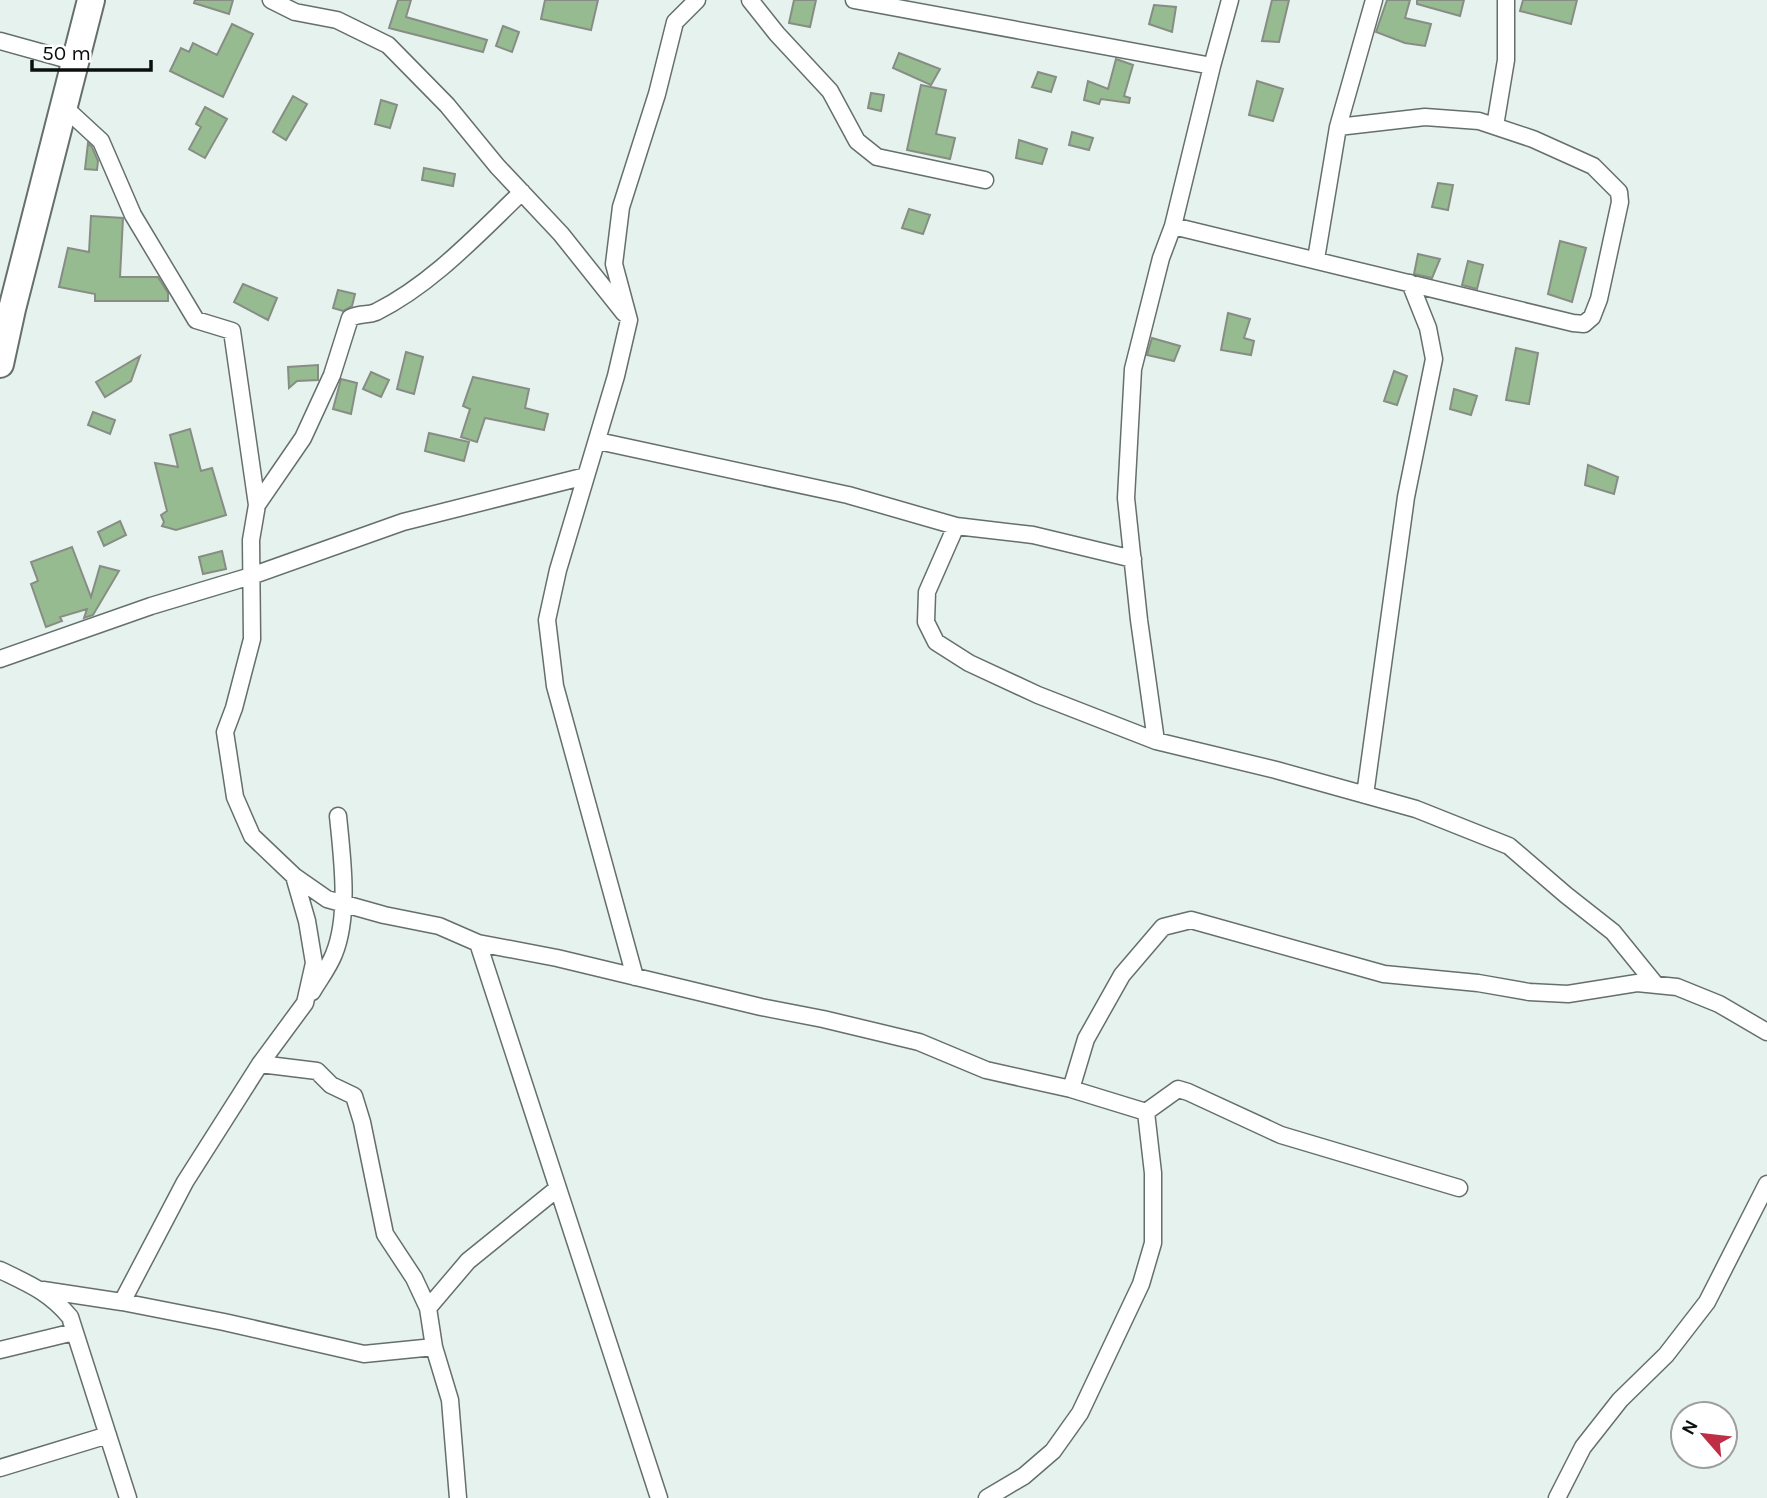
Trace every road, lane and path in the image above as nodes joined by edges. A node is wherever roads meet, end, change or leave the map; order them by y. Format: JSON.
{"nodes":[{"id":1,"x":91,"y":0,"type":"edge"},
{"id":2,"x":271,"y":0,"type":"edge"},
{"id":3,"x":697,"y":0,"type":"edge"},
{"id":4,"x":750,"y":0,"type":"edge"},
{"id":5,"x":854,"y":0,"type":"edge"},
{"id":6,"x":1230,"y":0,"type":"edge"},
{"id":7,"x":1374,"y":0,"type":"edge"},
{"id":8,"x":1506,"y":0,"type":"edge"},
{"id":9,"x":0,"y":41,"type":"edge"},
{"id":10,"x":76,"y":62,"type":"junction"},
{"id":11,"x":1212,"y":66,"type":"junction"},
{"id":12,"x":62,"y":106,"type":"junction"},
{"id":13,"x":1495,"y":126,"type":"junction"},
{"id":14,"x":1338,"y":127,"type":"junction"},
{"id":15,"x":985,"y":180,"type":"dead end"},
{"id":16,"x":522,"y":192,"type":"junction"},
{"id":17,"x":1172,"y":226,"type":"junction"},
{"id":18,"x":1316,"y":259,"type":"junction"},
{"id":19,"x":1410,"y":283,"type":"junction"},
{"id":20,"x":6,"y":305,"type":"edge"},
{"id":21,"x":629,"y":320,"type":"junction"},
{"id":22,"x":0,"y":364,"type":"edge"},
{"id":23,"x":598,"y":441,"type":"junction"},
{"id":24,"x":586,"y":476,"type":"junction"},
{"id":25,"x":257,"y":505,"type":"junction"},
{"id":26,"x":956,"y":526,"type":"junction"},
{"id":27,"x":1133,"y":559,"type":"junction"},
{"id":28,"x":251,"y":576,"type":"junction"},
{"id":29,"x":0,"y":659,"type":"edge"},
{"id":30,"x":1156,"y":741,"type":"junction"},
{"id":31,"x":1365,"y":795,"type":"junction"},
{"id":32,"x":338,"y":816,"type":"dead end"},
{"id":33,"x":294,"y":876,"type":"junction"},
{"id":34,"x":342,"y":903,"type":"junction"},
{"id":35,"x":478,"y":943,"type":"junction"},
{"id":36,"x":635,"y":977,"type":"junction"},
{"id":37,"x":1656,"y":985,"type":"junction"},
{"id":38,"x":305,"y":1003,"type":"junction"},
{"id":39,"x":1767,"y":1032,"type":"edge"},
{"id":40,"x":260,"y":1064,"type":"junction"},
{"id":41,"x":1071,"y":1089,"type":"junction"},
{"id":42,"x":1146,"y":1112,"type":"junction"},
{"id":43,"x":1767,"y":1184,"type":"edge"},
{"id":44,"x":558,"y":1188,"type":"junction"},
{"id":45,"x":1459,"y":1188,"type":"dead end"},
{"id":46,"x":0,"y":1270,"type":"edge"},
{"id":47,"x":43,"y":1290,"type":"junction"},
{"id":48,"x":122,"y":1302,"type":"junction"},
{"id":49,"x":428,"y":1308,"type":"junction"},
{"id":50,"x":74,"y":1332,"type":"junction"},
{"id":51,"x":434,"y":1347,"type":"junction"},
{"id":52,"x":0,"y":1350,"type":"edge"},
{"id":53,"x":107,"y":1435,"type":"junction"},
{"id":54,"x":0,"y":1468,"type":"edge"},
{"id":55,"x":128,"y":1498,"type":"edge"},
{"id":56,"x":458,"y":1498,"type":"edge"},
{"id":57,"x":659,"y":1498,"type":"edge"},
{"id":58,"x":987,"y":1498,"type":"edge"},
{"id":59,"x":1557,"y":1498,"type":"edge"}],
"edges":[{"from":1,"to":10,"type":"main road"},
{"from":2,"to":16,"type":"street"},
{"from":3,"to":21,"type":"street"},
{"from":4,"to":15,"type":"street"},
{"from":5,"to":11,"type":"street"},
{"from":6,"to":11,"type":"street"},
{"from":7,"to":14,"type":"street"},
{"from":8,"to":13,"type":"street"},
{"from":9,"to":10,"type":"street"},
{"from":10,"to":12,"type":"main road"},
{"from":11,"to":17,"type":"street"},
{"from":12,"to":20,"type":"main road"},
{"from":12,"to":25,"type":"street"},
{"from":13,"to":14,"type":"street"},
{"from":13,"to":19,"type":"street"},
{"from":14,"to":18,"type":"street"},
{"from":16,"to":21,"type":"street"},
{"from":16,"to":25,"type":"street"},
{"from":17,"to":18,"type":"street"},
{"from":17,"to":27,"type":"street"},
{"from":18,"to":19,"type":"street"},
{"from":19,"to":31,"type":"street"},
{"from":20,"to":22,"type":"main road"},
{"from":21,"to":23,"type":"street"},
{"from":23,"to":24,"type":"street"},
{"from":23,"to":26,"type":"street"},
{"from":24,"to":28,"type":"street"},
{"from":24,"to":36,"type":"street"},
{"from":25,"to":28,"type":"street"},
{"from":26,"to":27,"type":"street"},
{"from":26,"to":30,"type":"street"},
{"from":27,"to":30,"type":"street"},
{"from":28,"to":29,"type":"street"},
{"from":28,"to":33,"type":"street"},
{"from":30,"to":31,"type":"street"},
{"from":31,"to":37,"type":"street"},
{"from":32,"to":34,"type":"street"},
{"from":33,"to":34,"type":"street"},
{"from":33,"to":38,"type":"street"},
{"from":34,"to":35,"type":"street"},
{"from":34,"to":38,"type":"street"},
{"from":35,"to":36,"type":"street"},
{"from":35,"to":44,"type":"street"},
{"from":36,"to":41,"type":"street"},
{"from":37,"to":39,"type":"street"},
{"from":37,"to":41,"type":"street"},
{"from":38,"to":40,"type":"street"},
{"from":40,"to":48,"type":"street"},
{"from":40,"to":49,"type":"street"},
{"from":41,"to":42,"type":"street"},
{"from":42,"to":45,"type":"street"},
{"from":42,"to":58,"type":"street"},
{"from":43,"to":59,"type":"street"},
{"from":44,"to":49,"type":"street"},
{"from":44,"to":57,"type":"street"},
{"from":46,"to":47,"type":"street"},
{"from":47,"to":48,"type":"street"},
{"from":47,"to":50,"type":"street"},
{"from":48,"to":51,"type":"street"},
{"from":49,"to":51,"type":"street"},
{"from":50,"to":52,"type":"street"},
{"from":50,"to":53,"type":"street"},
{"from":51,"to":56,"type":"street"},
{"from":53,"to":54,"type":"street"},
{"from":53,"to":55,"type":"street"}]}
